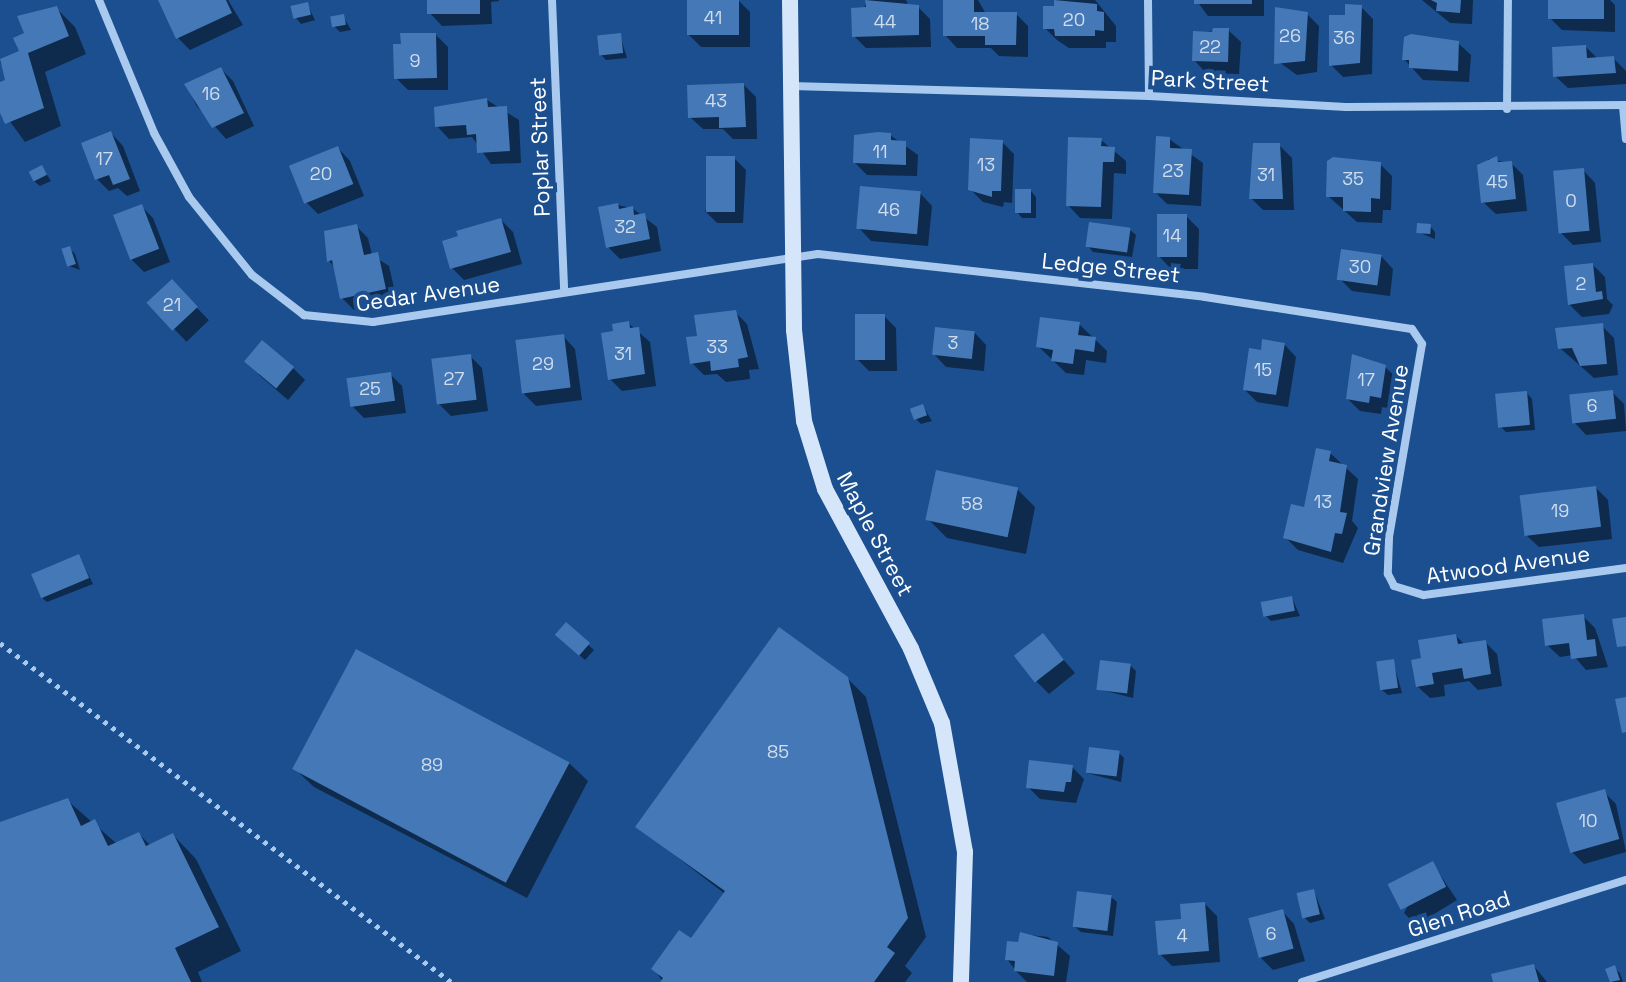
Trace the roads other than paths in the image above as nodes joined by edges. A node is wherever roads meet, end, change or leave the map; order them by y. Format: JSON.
{"nodes":[{"id":1,"x":99,"y":0,"type":"edge"},
{"id":2,"x":552,"y":0,"type":"edge"},
{"id":3,"x":790,"y":0,"type":"edge"},
{"id":4,"x":1148,"y":0,"type":"edge"},
{"id":5,"x":1508,"y":0,"type":"edge"},
{"id":6,"x":791,"y":86,"type":"junction"},
{"id":7,"x":1149,"y":96,"type":"junction"},
{"id":8,"x":1624,"y":106,"type":"edge"},
{"id":9,"x":1507,"y":109,"type":"junction"},
{"id":10,"x":1626,"y":139,"type":"edge"},
{"id":11,"x":793,"y":254,"type":"junction"},
{"id":12,"x":564,"y":292,"type":"junction"},
{"id":13,"x":1420,"y":336,"type":"joint"},
{"id":14,"x":1626,"y":568,"type":"edge"},
{"id":15,"x":1396,"y":588,"type":"joint"},
{"id":16,"x":1626,"y":880,"type":"edge"},
{"id":17,"x":961,"y":982,"type":"edge"},
{"id":18,"x":1302,"y":982,"type":"edge"}],
"edges":[{"from":1,"to":12,"type":"street","name":"Cedar Avenue"},
{"from":2,"to":12,"type":"street","name":"Poplar Street"},
{"from":3,"to":6,"type":"street","name":"Maple Street"},
{"from":4,"to":7,"type":"street"},
{"from":5,"to":9,"type":"street"},
{"from":6,"to":7,"type":"street","name":"Park Street"},
{"from":6,"to":11,"type":"street","name":"Maple Street"},
{"from":7,"to":9,"type":"street","name":"Park Street"},
{"from":8,"to":9,"type":"street","name":"Park Street"},
{"from":8,"to":10,"type":"street"},
{"from":11,"to":12,"type":"street","name":"Cedar Avenue"},
{"from":11,"to":13,"type":"street","name":"Ledge Street"},
{"from":11,"to":17,"type":"street","name":"Maple Street"},
{"from":13,"to":15,"type":"street","name":"Grandview Avenue"},
{"from":14,"to":15,"type":"street","name":"Atwood Avenue"},
{"from":16,"to":18,"type":"street","name":"Glen Road"}]}
